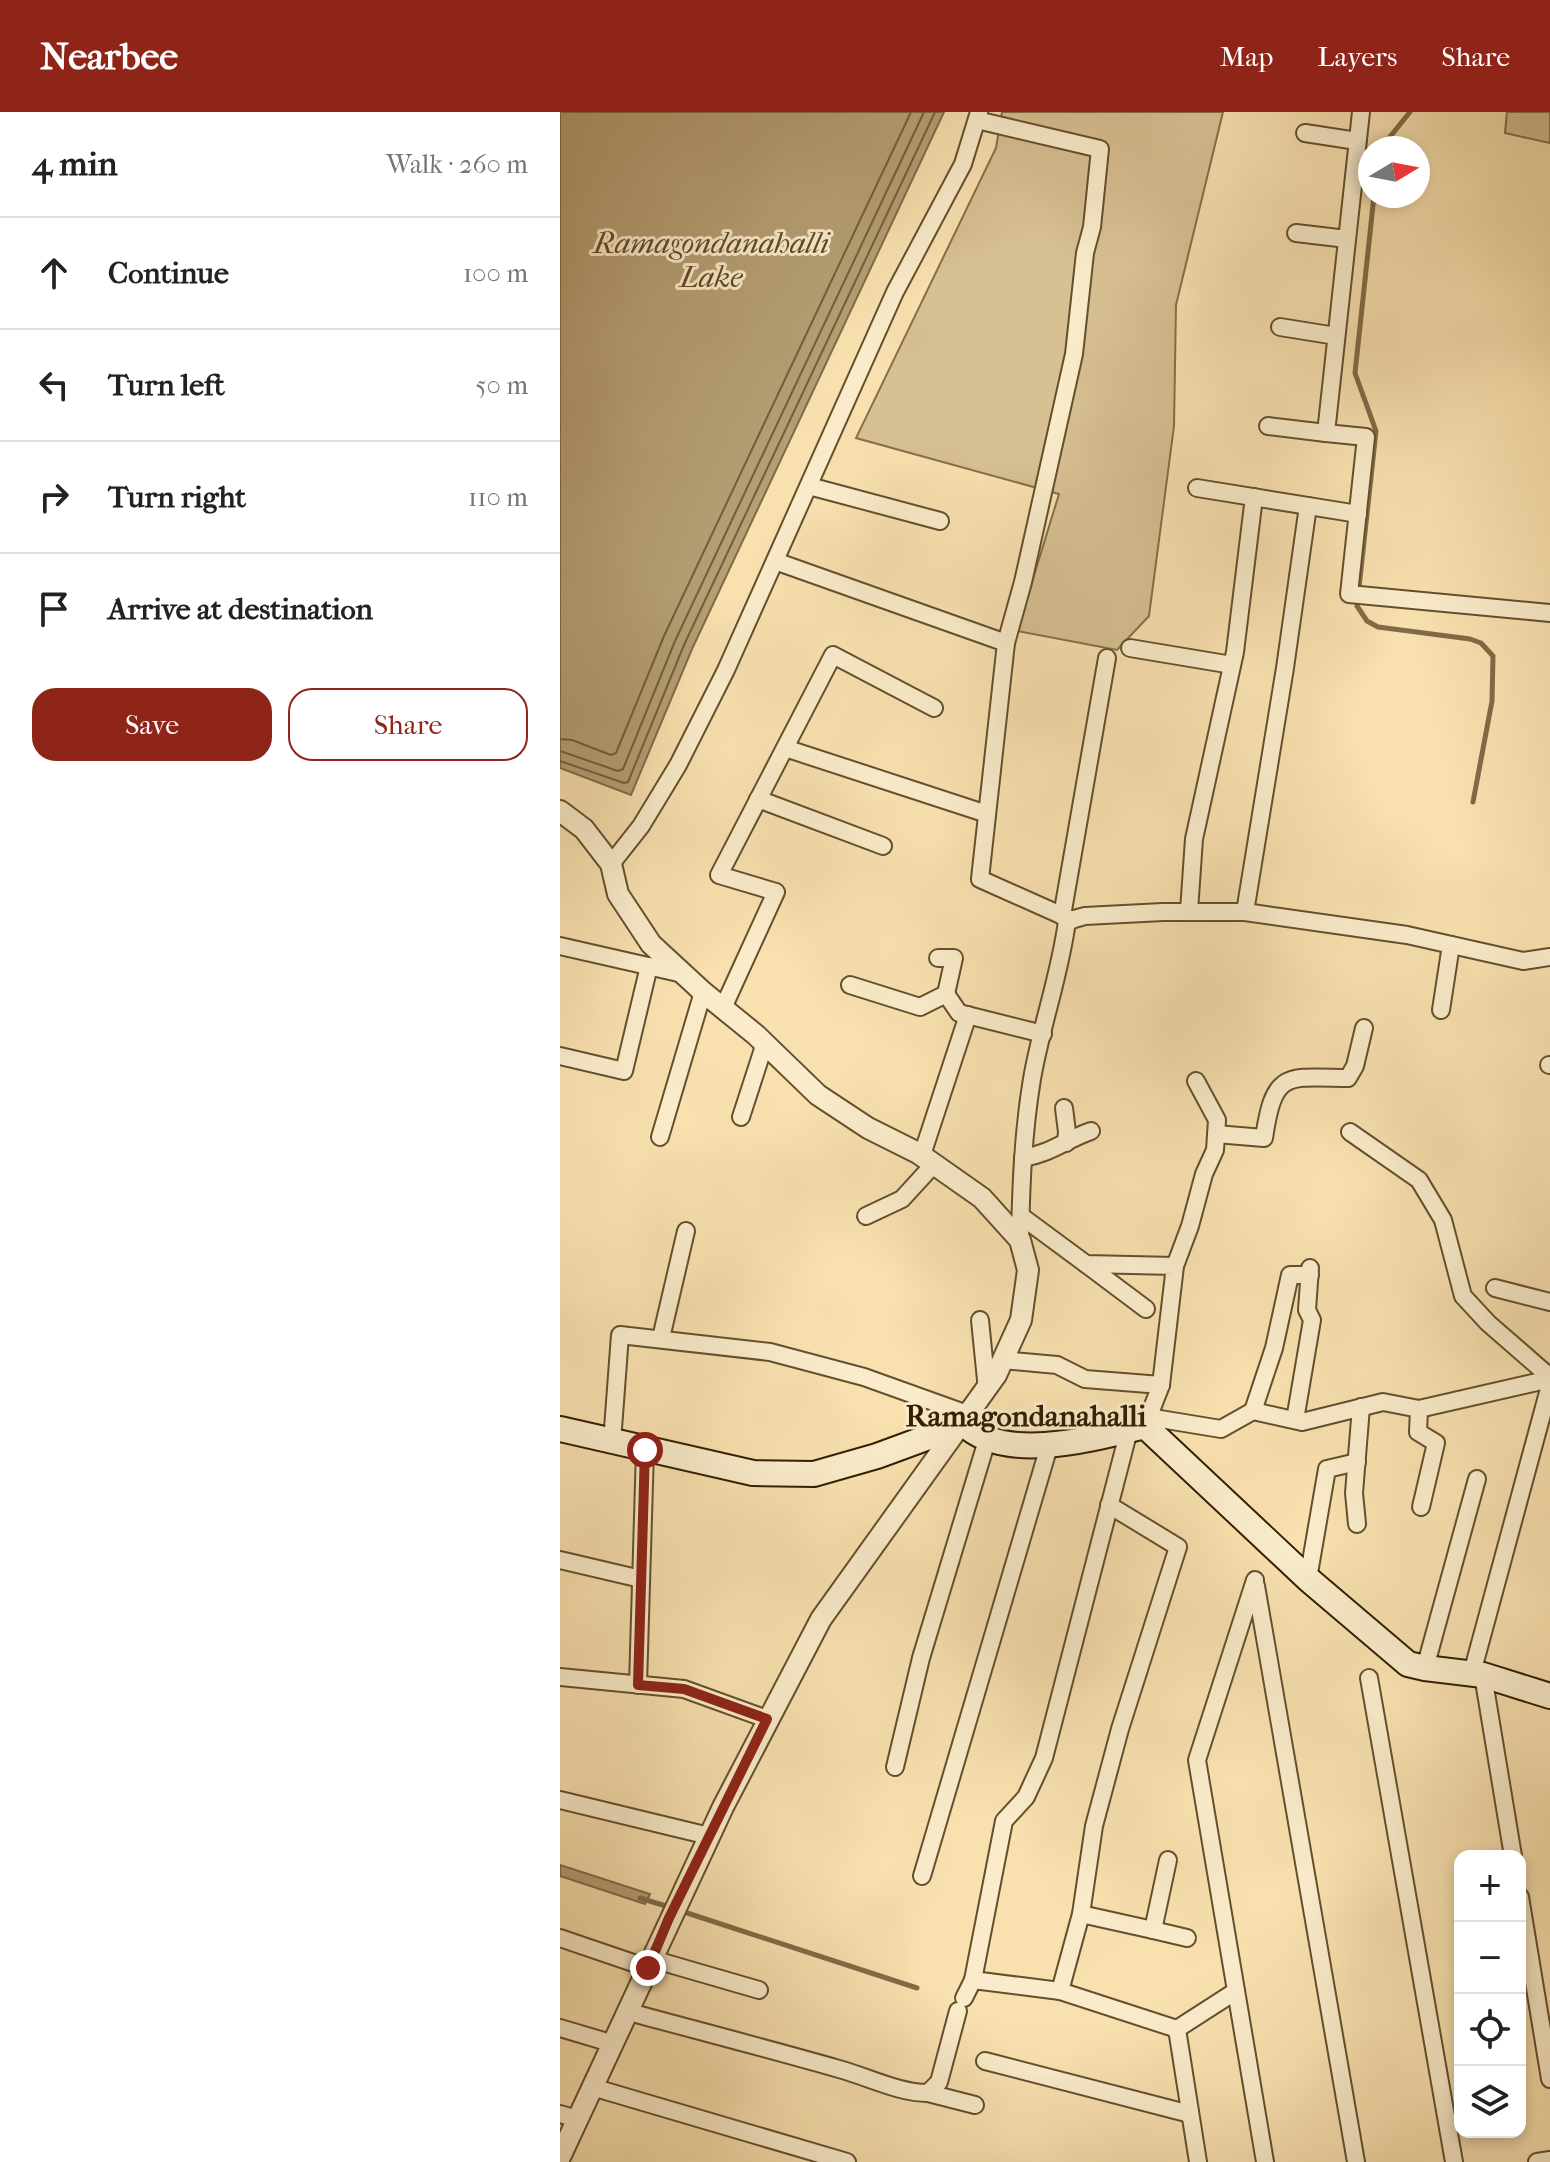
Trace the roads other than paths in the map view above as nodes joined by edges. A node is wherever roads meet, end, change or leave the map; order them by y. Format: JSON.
{"nodes":[{"id":1,"x":1361,"y":112,"type":"edge"},
{"id":2,"x":978,"y":116,"type":"edge"},
{"id":3,"x":1305,"y":133,"type":"dead end"},
{"id":4,"x":1357,"y":141,"type":"junction"},
{"id":5,"x":1296,"y":233,"type":"dead end"},
{"id":6,"x":1347,"y":239,"type":"junction"},
{"id":7,"x":1280,"y":327,"type":"dead end"},
{"id":8,"x":1336,"y":336,"type":"junction"},
{"id":9,"x":1268,"y":426,"type":"dead end"},
{"id":10,"x":1326,"y":433,"type":"junction"},
{"id":11,"x":809,"y":486,"type":"junction"},
{"id":12,"x":1197,"y":488,"type":"dead end"},
{"id":13,"x":1254,"y":497,"type":"junction"},
{"id":14,"x":1308,"y":506,"type":"junction"},
{"id":15,"x":1358,"y":514,"type":"junction"},
{"id":16,"x":940,"y":521,"type":"dead end"},
{"id":17,"x":775,"y":561,"type":"junction"},
{"id":18,"x":1550,"y":613,"type":"edge"},
{"id":19,"x":1006,"y":643,"type":"junction"},
{"id":20,"x":1130,"y":648,"type":"dead end"},
{"id":21,"x":1107,"y":658,"type":"dead end"},
{"id":22,"x":1232,"y":665,"type":"junction"},
{"id":23,"x":934,"y":708,"type":"dead end"},
{"id":24,"x":785,"y":748,"type":"junction"},
{"id":25,"x":758,"y":799,"type":"junction"},
{"id":26,"x":560,"y":811,"type":"edge"},
{"id":27,"x":987,"y":814,"type":"junction"},
{"id":28,"x":883,"y":846,"type":"dead end"},
{"id":29,"x":611,"y":864,"type":"junction"},
{"id":30,"x":1189,"y":911,"type":"junction"},
{"id":31,"x":1245,"y":912,"type":"junction"},
{"id":32,"x":1067,"y":918,"type":"junction"},
{"id":33,"x":1451,"y":945,"type":"junction"},
{"id":34,"x":560,"y":946,"type":"edge"},
{"id":35,"x":1550,"y":957,"type":"edge"},
{"id":36,"x":938,"y":958,"type":"dead end"},
{"id":37,"x":649,"y":966,"type":"junction"},
{"id":38,"x":683,"y":974,"type":"junction"},
{"id":39,"x":850,"y":985,"type":"dead end"},
{"id":40,"x":703,"y":992,"type":"junction"},
{"id":41,"x":946,"y":994,"type":"junction"},
{"id":42,"x":723,"y":1008,"type":"junction"},
{"id":43,"x":1441,"y":1010,"type":"dead end"},
{"id":44,"x":968,"y":1015,"type":"junction"},
{"id":45,"x":1364,"y":1028,"type":"dead end"},
{"id":46,"x":1043,"y":1034,"type":"junction"},
{"id":47,"x":764,"y":1046,"type":"junction"},
{"id":48,"x":560,"y":1056,"type":"edge"},
{"id":49,"x":1196,"y":1081,"type":"dead end"},
{"id":50,"x":1064,"y":1108,"type":"dead end"},
{"id":51,"x":741,"y":1117,"type":"dead end"},
{"id":52,"x":1091,"y":1131,"type":"dead end"},
{"id":53,"x":1350,"y":1132,"type":"dead end"},
{"id":54,"x":1216,"y":1134,"type":"junction"},
{"id":55,"x":660,"y":1137,"type":"dead end"},
{"id":56,"x":1066,"y":1143,"type":"junction"},
{"id":57,"x":1023,"y":1158,"type":"junction"},
{"id":58,"x":928,"y":1160,"type":"junction"},
{"id":59,"x":866,"y":1216,"type":"dead end"},
{"id":60,"x":1021,"y":1216,"type":"junction"},
{"id":61,"x":686,"y":1231,"type":"dead end"},
{"id":62,"x":1020,"y":1240,"type":"junction"},
{"id":63,"x":1086,"y":1264,"type":"junction"},
{"id":64,"x":1175,"y":1266,"type":"junction"},
{"id":65,"x":1495,"y":1288,"type":"dead end"},
{"id":66,"x":1550,"y":1302,"type":"edge"},
{"id":67,"x":1146,"y":1309,"type":"dead end"},
{"id":68,"x":980,"y":1320,"type":"dead end"},
{"id":69,"x":661,"y":1338,"type":"junction"},
{"id":70,"x":1003,"y":1360,"type":"junction"},
{"id":71,"x":1550,"y":1381,"type":"edge"},
{"id":72,"x":1161,"y":1385,"type":"junction"},
{"id":73,"x":987,"y":1390,"type":"junction"},
{"id":74,"x":1361,"y":1407,"type":"junction"},
{"id":75,"x":1419,"y":1409,"type":"junction"},
{"id":76,"x":1253,"y":1411,"type":"junction"},
{"id":77,"x":967,"y":1420,"type":"junction"},
{"id":78,"x":1295,"y":1420,"type":"junction"},
{"id":79,"x":1140,"y":1424,"type":"junction"},
{"id":80,"x":560,"y":1429,"type":"edge"},
{"id":81,"x":988,"y":1437,"type":"junction"},
{"id":82,"x":612,"y":1442,"type":"junction"},
{"id":83,"x":1050,"y":1443,"type":"junction"},
{"id":84,"x":645,"y":1450,"type":"junction"},
{"id":85,"x":1357,"y":1462,"type":"junction"},
{"id":86,"x":1477,"y":1479,"type":"dead end"},
{"id":87,"x":1109,"y":1505,"type":"junction"},
{"id":88,"x":1421,"y":1507,"type":"dead end"},
{"id":89,"x":1357,"y":1524,"type":"dead end"},
{"id":90,"x":560,"y":1560,"type":"edge"},
{"id":91,"x":641,"y":1579,"type":"junction"},
{"id":92,"x":1308,"y":1579,"type":"junction"},
{"id":93,"x":1425,"y":1668,"type":"junction"},
{"id":94,"x":1478,"y":1674,"type":"junction"},
{"id":95,"x":560,"y":1677,"type":"edge"},
{"id":96,"x":1369,"y":1678,"type":"dead end"},
{"id":97,"x":638,"y":1685,"type":"junction"},
{"id":98,"x":1550,"y":1696,"type":"edge"},
{"id":99,"x":767,"y":1719,"type":"junction"},
{"id":100,"x":895,"y":1767,"type":"dead end"},
{"id":101,"x":560,"y":1800,"type":"edge"},
{"id":102,"x":709,"y":1836,"type":"junction"},
{"id":103,"x":1512,"y":1850,"type":"edge"},
{"id":104,"x":1168,"y":1860,"type":"dead end"},
{"id":105,"x":922,"y":1876,"type":"dead end"},
{"id":106,"x":1081,"y":1914,"type":"junction"},
{"id":107,"x":1524,"y":1922,"type":"edge"},
{"id":108,"x":1153,"y":1930,"type":"junction"},
{"id":109,"x":560,"y":1938,"type":"edge"},
{"id":110,"x":1187,"y":1938,"type":"dead end"},
{"id":111,"x":650,"y":1963,"type":"junction"},
{"id":112,"x":973,"y":1980,"type":"junction"},
{"id":113,"x":759,"y":1990,"type":"dead end"},
{"id":114,"x":1060,"y":1991,"type":"junction"},
{"id":115,"x":1236,"y":1991,"type":"junction"},
{"id":116,"x":629,"y":2012,"type":"junction"},
{"id":117,"x":560,"y":2028,"type":"edge"},
{"id":118,"x":1177,"y":2029,"type":"junction"},
{"id":119,"x":614,"y":2044,"type":"junction"},
{"id":120,"x":985,"y":2061,"type":"dead end"},
{"id":121,"x":1550,"y":2079,"type":"edge"},
{"id":122,"x":592,"y":2087,"type":"junction"},
{"id":123,"x":928,"y":2093,"type":"junction"},
{"id":124,"x":975,"y":2105,"type":"dead end"},
{"id":125,"x":1190,"y":2114,"type":"junction"},
{"id":126,"x":569,"y":2116,"type":"edge"},
{"id":127,"x":560,"y":2157,"type":"edge"},
{"id":128,"x":1550,"y":2160,"type":"edge"},
{"id":129,"x":847,"y":2162,"type":"edge"},
{"id":130,"x":1198,"y":2162,"type":"edge"},
{"id":131,"x":1265,"y":2162,"type":"edge"},
{"id":132,"x":1356,"y":2162,"type":"edge"},
{"id":133,"x":1454,"y":2162,"type":"edge"},
{"id":134,"x":1537,"y":2162,"type":"edge"}],
"edges":[{"from":1,"to":4,"type":"street"},
{"from":2,"to":11,"type":"street"},
{"from":2,"to":19,"type":"street"},
{"from":3,"to":4,"type":"street"},
{"from":4,"to":6,"type":"street"},
{"from":5,"to":6,"type":"street"},
{"from":6,"to":8,"type":"street"},
{"from":7,"to":8,"type":"street"},
{"from":8,"to":10,"type":"street"},
{"from":9,"to":10,"type":"street"},
{"from":10,"to":15,"type":"street"},
{"from":11,"to":16,"type":"street"},
{"from":11,"to":17,"type":"street"},
{"from":12,"to":13,"type":"street"},
{"from":13,"to":14,"type":"street"},
{"from":13,"to":22,"type":"street"},
{"from":14,"to":15,"type":"street"},
{"from":14,"to":31,"type":"street"},
{"from":15,"to":18,"type":"street"},
{"from":17,"to":19,"type":"street"},
{"from":17,"to":29,"type":"street"},
{"from":19,"to":27,"type":"street"},
{"from":20,"to":22,"type":"street"},
{"from":21,"to":32,"type":"street"},
{"from":22,"to":30,"type":"street"},
{"from":23,"to":24,"type":"street"},
{"from":24,"to":25,"type":"street"},
{"from":24,"to":27,"type":"street"},
{"from":25,"to":28,"type":"street"},
{"from":25,"to":42,"type":"street"},
{"from":26,"to":29,"type":"street"},
{"from":27,"to":32,"type":"street"},
{"from":29,"to":38,"type":"street"},
{"from":30,"to":31,"type":"street"},
{"from":30,"to":32,"type":"street"},
{"from":31,"to":33,"type":"street"},
{"from":32,"to":46,"type":"street"},
{"from":33,"to":35,"type":"street"},
{"from":33,"to":43,"type":"street"},
{"from":34,"to":37,"type":"street"},
{"from":36,"to":41,"type":"street"},
{"from":37,"to":38,"type":"street"},
{"from":37,"to":48,"type":"street"},
{"from":38,"to":40,"type":"street"},
{"from":39,"to":41,"type":"street"},
{"from":40,"to":42,"type":"street"},
{"from":40,"to":55,"type":"street"},
{"from":41,"to":44,"type":"street"},
{"from":42,"to":47,"type":"street"},
{"from":44,"to":46,"type":"street"},
{"from":44,"to":58,"type":"street"},
{"from":45,"to":54,"type":"street"},
{"from":46,"to":57,"type":"street"},
{"from":47,"to":51,"type":"street"},
{"from":47,"to":58,"type":"street"},
{"from":49,"to":54,"type":"street"},
{"from":50,"to":56,"type":"street"},
{"from":52,"to":56,"type":"street"},
{"from":53,"to":71,"type":"street"},
{"from":54,"to":64,"type":"street"},
{"from":56,"to":57,"type":"street"},
{"from":57,"to":60,"type":"street"},
{"from":58,"to":59,"type":"street"},
{"from":58,"to":62,"type":"street"},
{"from":60,"to":62,"type":"street"},
{"from":60,"to":63,"type":"street"},
{"from":61,"to":69,"type":"street"},
{"from":62,"to":70,"type":"street"},
{"from":63,"to":64,"type":"street"},
{"from":63,"to":67,"type":"street"},
{"from":64,"to":72,"type":"street"},
{"from":65,"to":66,"type":"street"},
{"from":68,"to":73,"type":"street"},
{"from":69,"to":77,"type":"street"},
{"from":69,"to":82,"type":"street"},
{"from":70,"to":72,"type":"street"},
{"from":70,"to":73,"type":"street"},
{"from":71,"to":75,"type":"street"},
{"from":71,"to":94,"type":"street"},
{"from":72,"to":79,"type":"street"},
{"from":73,"to":77,"type":"street"},
{"from":74,"to":75,"type":"street"},
{"from":74,"to":78,"type":"street"},
{"from":74,"to":85,"type":"street"},
{"from":75,"to":88,"type":"street"},
{"from":76,"to":78,"type":"street"},
{"from":76,"to":78,"type":"street"},
{"from":76,"to":79,"type":"street"},
{"from":77,"to":81,"type":"main road"},
{"from":77,"to":84,"type":"main road"},
{"from":77,"to":99,"type":"street"},
{"from":79,"to":83,"type":"main road"},
{"from":79,"to":87,"type":"street"},
{"from":79,"to":92,"type":"main road"},
{"from":80,"to":82,"type":"main road"},
{"from":81,"to":83,"type":"main road"},
{"from":81,"to":100,"type":"street"},
{"from":82,"to":84,"type":"main road"},
{"from":83,"to":105,"type":"street"},
{"from":84,"to":91,"type":"street"},
{"from":85,"to":89,"type":"street"},
{"from":85,"to":92,"type":"street"},
{"from":86,"to":93,"type":"street"},
{"from":87,"to":106,"type":"street"},
{"from":87,"to":112,"type":"street"},
{"from":90,"to":91,"type":"street"},
{"from":91,"to":97,"type":"street"},
{"from":92,"to":93,"type":"main road"},
{"from":93,"to":94,"type":"main road"},
{"from":94,"to":98,"type":"main road"},
{"from":94,"to":103,"type":"street"},
{"from":95,"to":97,"type":"street"},
{"from":96,"to":133,"type":"street"},
{"from":97,"to":99,"type":"street"},
{"from":99,"to":102,"type":"street"},
{"from":101,"to":102,"type":"street"},
{"from":102,"to":111,"type":"street"},
{"from":104,"to":108,"type":"street"},
{"from":106,"to":108,"type":"street"},
{"from":106,"to":114,"type":"street"},
{"from":107,"to":121,"type":"street"},
{"from":108,"to":110,"type":"street"},
{"from":109,"to":111,"type":"street"},
{"from":111,"to":113,"type":"street"},
{"from":111,"to":116,"type":"street"},
{"from":112,"to":114,"type":"street"},
{"from":112,"to":123,"type":"street"},
{"from":114,"to":118,"type":"street"},
{"from":115,"to":118,"type":"street"},
{"from":115,"to":131,"type":"street"},
{"from":115,"to":132,"type":"street"},
{"from":116,"to":119,"type":"street"},
{"from":116,"to":123,"type":"street"},
{"from":117,"to":119,"type":"street"},
{"from":118,"to":125,"type":"street"},
{"from":119,"to":122,"type":"street"},
{"from":120,"to":125,"type":"street"},
{"from":122,"to":126,"type":"street"},
{"from":122,"to":129,"type":"street"},
{"from":123,"to":124,"type":"street"},
{"from":125,"to":130,"type":"street"},
{"from":126,"to":127,"type":"street"},
{"from":128,"to":134,"type":"street"}]}
